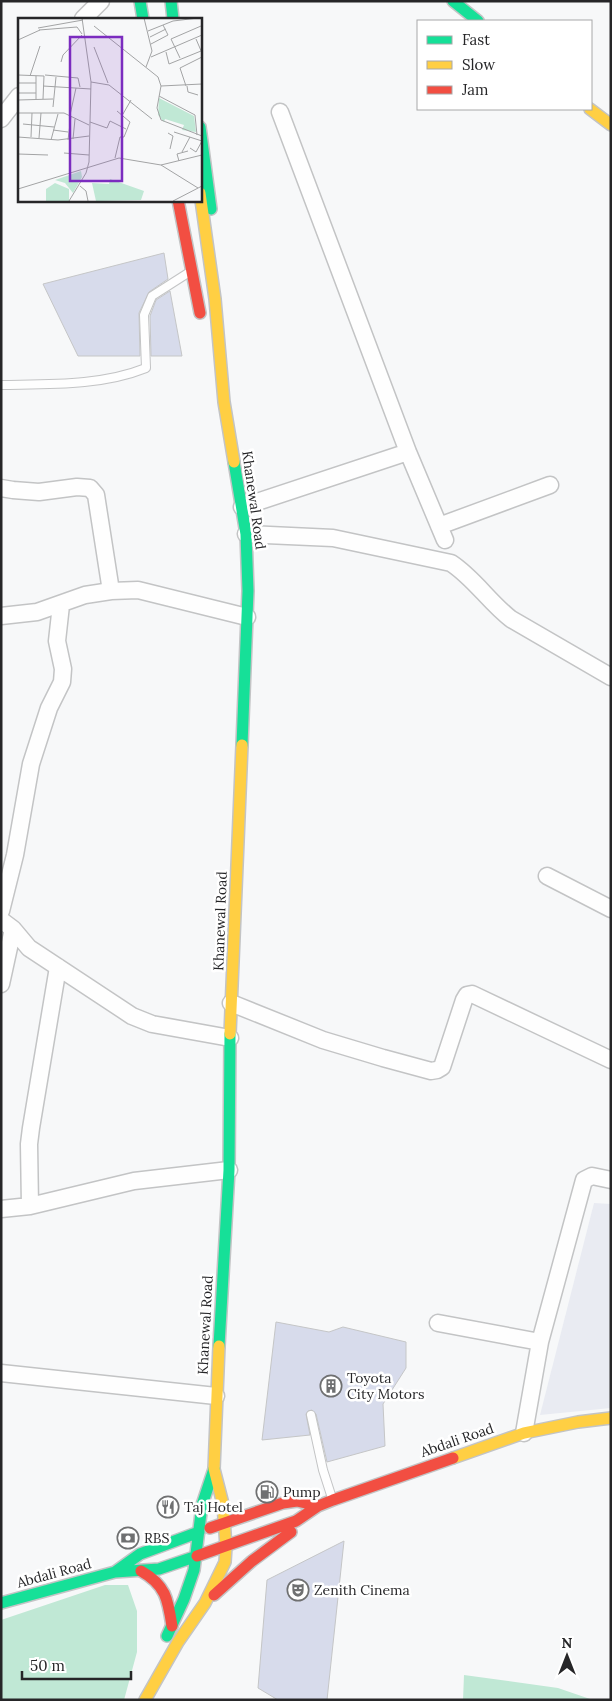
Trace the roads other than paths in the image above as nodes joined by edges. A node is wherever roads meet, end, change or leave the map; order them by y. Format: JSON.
{"nodes":[{"id":1,"x":101,"y":1,"type":"edge"},
{"id":2,"x":140,"y":1,"type":"edge"},
{"id":3,"x":161,"y":1,"type":"edge"},
{"id":4,"x":171,"y":1,"type":"edge"},
{"id":5,"x":453,"y":1,"type":"edge"},
{"id":6,"x":84,"y":18,"type":"edge"},
{"id":7,"x":143,"y":18,"type":"edge"},
{"id":8,"x":164,"y":18,"type":"edge"},
{"id":9,"x":174,"y":18,"type":"edge"},
{"id":10,"x":477,"y":20,"type":"edge"},
{"id":11,"x":18,"y":97,"type":"edge"},
{"id":12,"x":591,"y":110,"type":"edge"},
{"id":13,"x":280,"y":112,"type":"dead end"},
{"id":14,"x":1,"y":119,"type":"edge"},
{"id":15,"x":611,"y":125,"type":"edge"},
{"id":16,"x":201,"y":134,"type":"edge"},
{"id":17,"x":178,"y":201,"type":"edge"},
{"id":18,"x":192,"y":201,"type":"edge"},
{"id":19,"x":200,"y":201,"type":"edge"},
{"id":20,"x":199,"y":216,"type":"junction"},
{"id":21,"x":193,"y":270,"type":"junction"},
{"id":22,"x":202,"y":324,"type":"dead end"},
{"id":23,"x":210,"y":362,"type":"dead end"},
{"id":24,"x":222,"y":376,"type":"junction"},
{"id":25,"x":1,"y":385,"type":"edge"},
{"id":26,"x":224,"y":402,"type":"junction"},
{"id":27,"x":408,"y":452,"type":"junction"},
{"id":28,"x":550,"y":485,"type":"dead end"},
{"id":29,"x":1,"y":488,"type":"edge"},
{"id":30,"x":242,"y":507,"type":"junction"},
{"id":31,"x":246,"y":534,"type":"junction"},
{"id":32,"x":111,"y":591,"type":"junction"},
{"id":33,"x":61,"y":605,"type":"junction"},
{"id":34,"x":1,"y":616,"type":"edge"},
{"id":35,"x":247,"y":618,"type":"junction"},
{"id":36,"x":611,"y":677,"type":"edge"},
{"id":37,"x":547,"y":876,"type":"dead end"},
{"id":38,"x":611,"y":909,"type":"edge"},
{"id":39,"x":1,"y":911,"type":"edge"},
{"id":40,"x":7,"y":925,"type":"edge"},
{"id":41,"x":58,"y":967,"type":"junction"},
{"id":42,"x":1,"y":984,"type":"edge"},
{"id":43,"x":231,"y":1003,"type":"junction"},
{"id":44,"x":230,"y":1038,"type":"junction"},
{"id":45,"x":611,"y":1060,"type":"edge"},
{"id":46,"x":229,"y":1170,"type":"junction"},
{"id":47,"x":611,"y":1180,"type":"edge"},
{"id":48,"x":30,"y":1206,"type":"junction"},
{"id":49,"x":1,"y":1209,"type":"edge"},
{"id":50,"x":438,"y":1323,"type":"dead end"},
{"id":51,"x":540,"y":1342,"type":"junction"},
{"id":52,"x":1,"y":1373,"type":"edge"},
{"id":53,"x":216,"y":1396,"type":"junction"},
{"id":54,"x":311,"y":1415,"type":"dead end"},
{"id":55,"x":611,"y":1418,"type":"edge"},
{"id":56,"x":524,"y":1433,"type":"junction"},
{"id":57,"x":214,"y":1469,"type":"junction"},
{"id":58,"x":333,"y":1500,"type":"junction"},
{"id":59,"x":318,"y":1506,"type":"junction"},
{"id":60,"x":224,"y":1524,"type":"junction"},
{"id":61,"x":199,"y":1532,"type":"junction"},
{"id":62,"x":226,"y":1547,"type":"junction"},
{"id":63,"x":197,"y":1556,"type":"junction"},
{"id":64,"x":141,"y":1571,"type":"junction"},
{"id":65,"x":115,"y":1572,"type":"junction"},
{"id":66,"x":1,"y":1603,"type":"edge"},
{"id":67,"x":205,"y":1603,"type":"junction"},
{"id":68,"x":172,"y":1626,"type":"junction"},
{"id":69,"x":160,"y":1658,"type":"junction"},
{"id":70,"x":146,"y":1675,"type":"dead end"},
{"id":71,"x":145,"y":1700,"type":"edge"}],
"edges":[{"from":1,"to":6,"type":"street"},
{"from":2,"to":7,"type":"main road"},
{"from":3,"to":8,"type":"main road"},
{"from":4,"to":9,"type":"main road"},
{"from":5,"to":10,"type":"main road"},
{"from":11,"to":14,"type":"street"},
{"from":12,"to":15,"type":"main road"},
{"from":13,"to":27,"type":"street"},
{"from":16,"to":24,"type":"main road"},
{"from":17,"to":21,"type":"main road"},
{"from":18,"to":20,"type":"main road","name":"Khanewal Road"},
{"from":19,"to":20,"type":"main road","name":"Khanewal Road"},
{"from":20,"to":24,"type":"main road","name":"Khanewal Road"},
{"from":21,"to":22,"type":"main road"},
{"from":21,"to":25,"type":"lane"},
{"from":23,"to":26,"type":"main road"},
{"from":24,"to":26,"type":"main road","name":"Khanewal Road"},
{"from":26,"to":30,"type":"main road","name":"Khanewal Road"},
{"from":27,"to":28,"type":"street"},
{"from":27,"to":30,"type":"street"},
{"from":29,"to":32,"type":"street"},
{"from":30,"to":31,"type":"main road","name":"Khanewal Road"},
{"from":31,"to":35,"type":"main road","name":"Khanewal Road"},
{"from":31,"to":36,"type":"street"},
{"from":32,"to":33,"type":"street"},
{"from":32,"to":35,"type":"street"},
{"from":33,"to":34,"type":"street"},
{"from":33,"to":39,"type":"street"},
{"from":35,"to":43,"type":"main road","name":"Khanewal Road"},
{"from":37,"to":38,"type":"street"},
{"from":40,"to":41,"type":"street"},
{"from":40,"to":42,"type":"street"},
{"from":41,"to":44,"type":"street"},
{"from":41,"to":48,"type":"street"},
{"from":43,"to":44,"type":"main road","name":"Khanewal Road"},
{"from":43,"to":45,"type":"street"},
{"from":44,"to":46,"type":"main road","name":"Khanewal Road"},
{"from":46,"to":48,"type":"street"},
{"from":46,"to":53,"type":"main road","name":"Khanewal Road"},
{"from":47,"to":51,"type":"street"},
{"from":48,"to":49,"type":"street"},
{"from":50,"to":51,"type":"street"},
{"from":51,"to":56,"type":"street"},
{"from":52,"to":53,"type":"street"},
{"from":53,"to":57,"type":"main road","name":"Khanewal Road"},
{"from":54,"to":58,"type":"lane"},
{"from":55,"to":56,"type":"main road","name":"Abdali Road"},
{"from":56,"to":58,"type":"main road","name":"Abdali Road"},
{"from":57,"to":60,"type":"main road","name":"Khanewal Road"},
{"from":57,"to":61,"type":"main road","name":"Khanewal Road"},
{"from":58,"to":59,"type":"main road","name":"Abdali Road"},
{"from":59,"to":60,"type":"main road","name":"Abdali Road"},
{"from":59,"to":62,"type":"main road","name":"Abdali Road"},
{"from":59,"to":67,"type":"main road"},
{"from":60,"to":61,"type":"main road","name":"Abdali Road"},
{"from":60,"to":62,"type":"main road","name":"Khanewal Road"},
{"from":61,"to":63,"type":"main road","name":"Khanewal Road"},
{"from":61,"to":65,"type":"main road","name":"Abdali Road"},
{"from":62,"to":63,"type":"main road","name":"Abdali Road"},
{"from":62,"to":67,"type":"main road","name":"Khanewal Road"},
{"from":63,"to":64,"type":"main road","name":"Abdali Road"},
{"from":63,"to":68,"type":"main road","name":"Khanewal Road"},
{"from":64,"to":65,"type":"main road","name":"Abdali Road"},
{"from":64,"to":68,"type":"main road"},
{"from":65,"to":66,"type":"main road","name":"Abdali Road"},
{"from":67,"to":69,"type":"main road"},
{"from":68,"to":69,"type":"main road","name":"Khanewal Road"},
{"from":69,"to":70,"type":"main road"},
{"from":69,"to":71,"type":"main road"}]}
